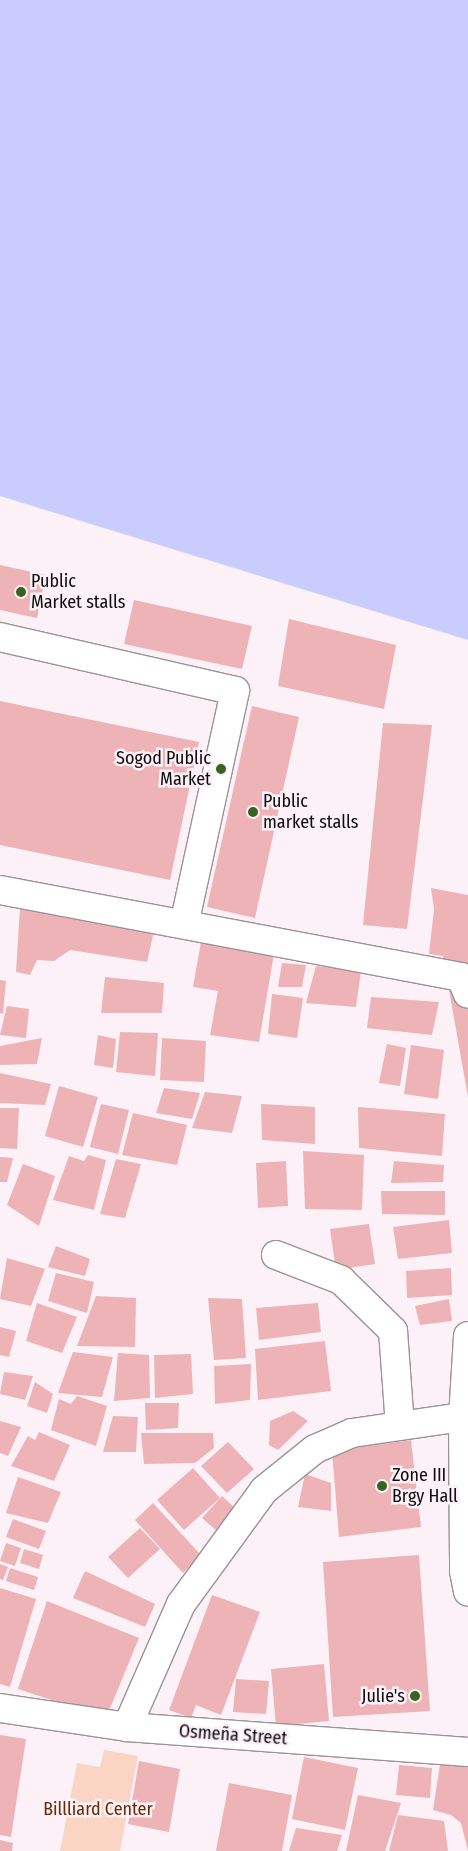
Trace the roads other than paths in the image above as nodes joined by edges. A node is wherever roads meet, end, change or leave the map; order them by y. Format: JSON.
{"nodes":[{"id":1,"x":0,"y":637,"type":"edge"},
{"id":2,"x":0,"y":890,"type":"edge"},
{"id":3,"x":185,"y":922,"type":"junction"},
{"id":4,"x":468,"y":994,"type":"edge"},
{"id":5,"x":276,"y":1255,"type":"dead end"},
{"id":6,"x":468,"y":1336,"type":"edge"},
{"id":7,"x":465,"y":1416,"type":"edge"},
{"id":8,"x":400,"y":1426,"type":"junction"},
{"id":9,"x":467,"y":1578,"type":"edge"},
{"id":10,"x":0,"y":1708,"type":"edge"},
{"id":11,"x":126,"y":1727,"type":"junction"},
{"id":12,"x":468,"y":1752,"type":"edge"}],
"edges":[{"from":1,"to":3,"type":"street"},
{"from":2,"to":3,"type":"street"},
{"from":3,"to":4,"type":"street"},
{"from":5,"to":8,"type":"street"},
{"from":6,"to":7,"type":"street"},
{"from":7,"to":8,"type":"street"},
{"from":7,"to":9,"type":"street"},
{"from":8,"to":11,"type":"street"},
{"from":10,"to":11,"type":"street","name":"Osmeña Street"},
{"from":11,"to":12,"type":"street","name":"Osmeña Street"}]}
